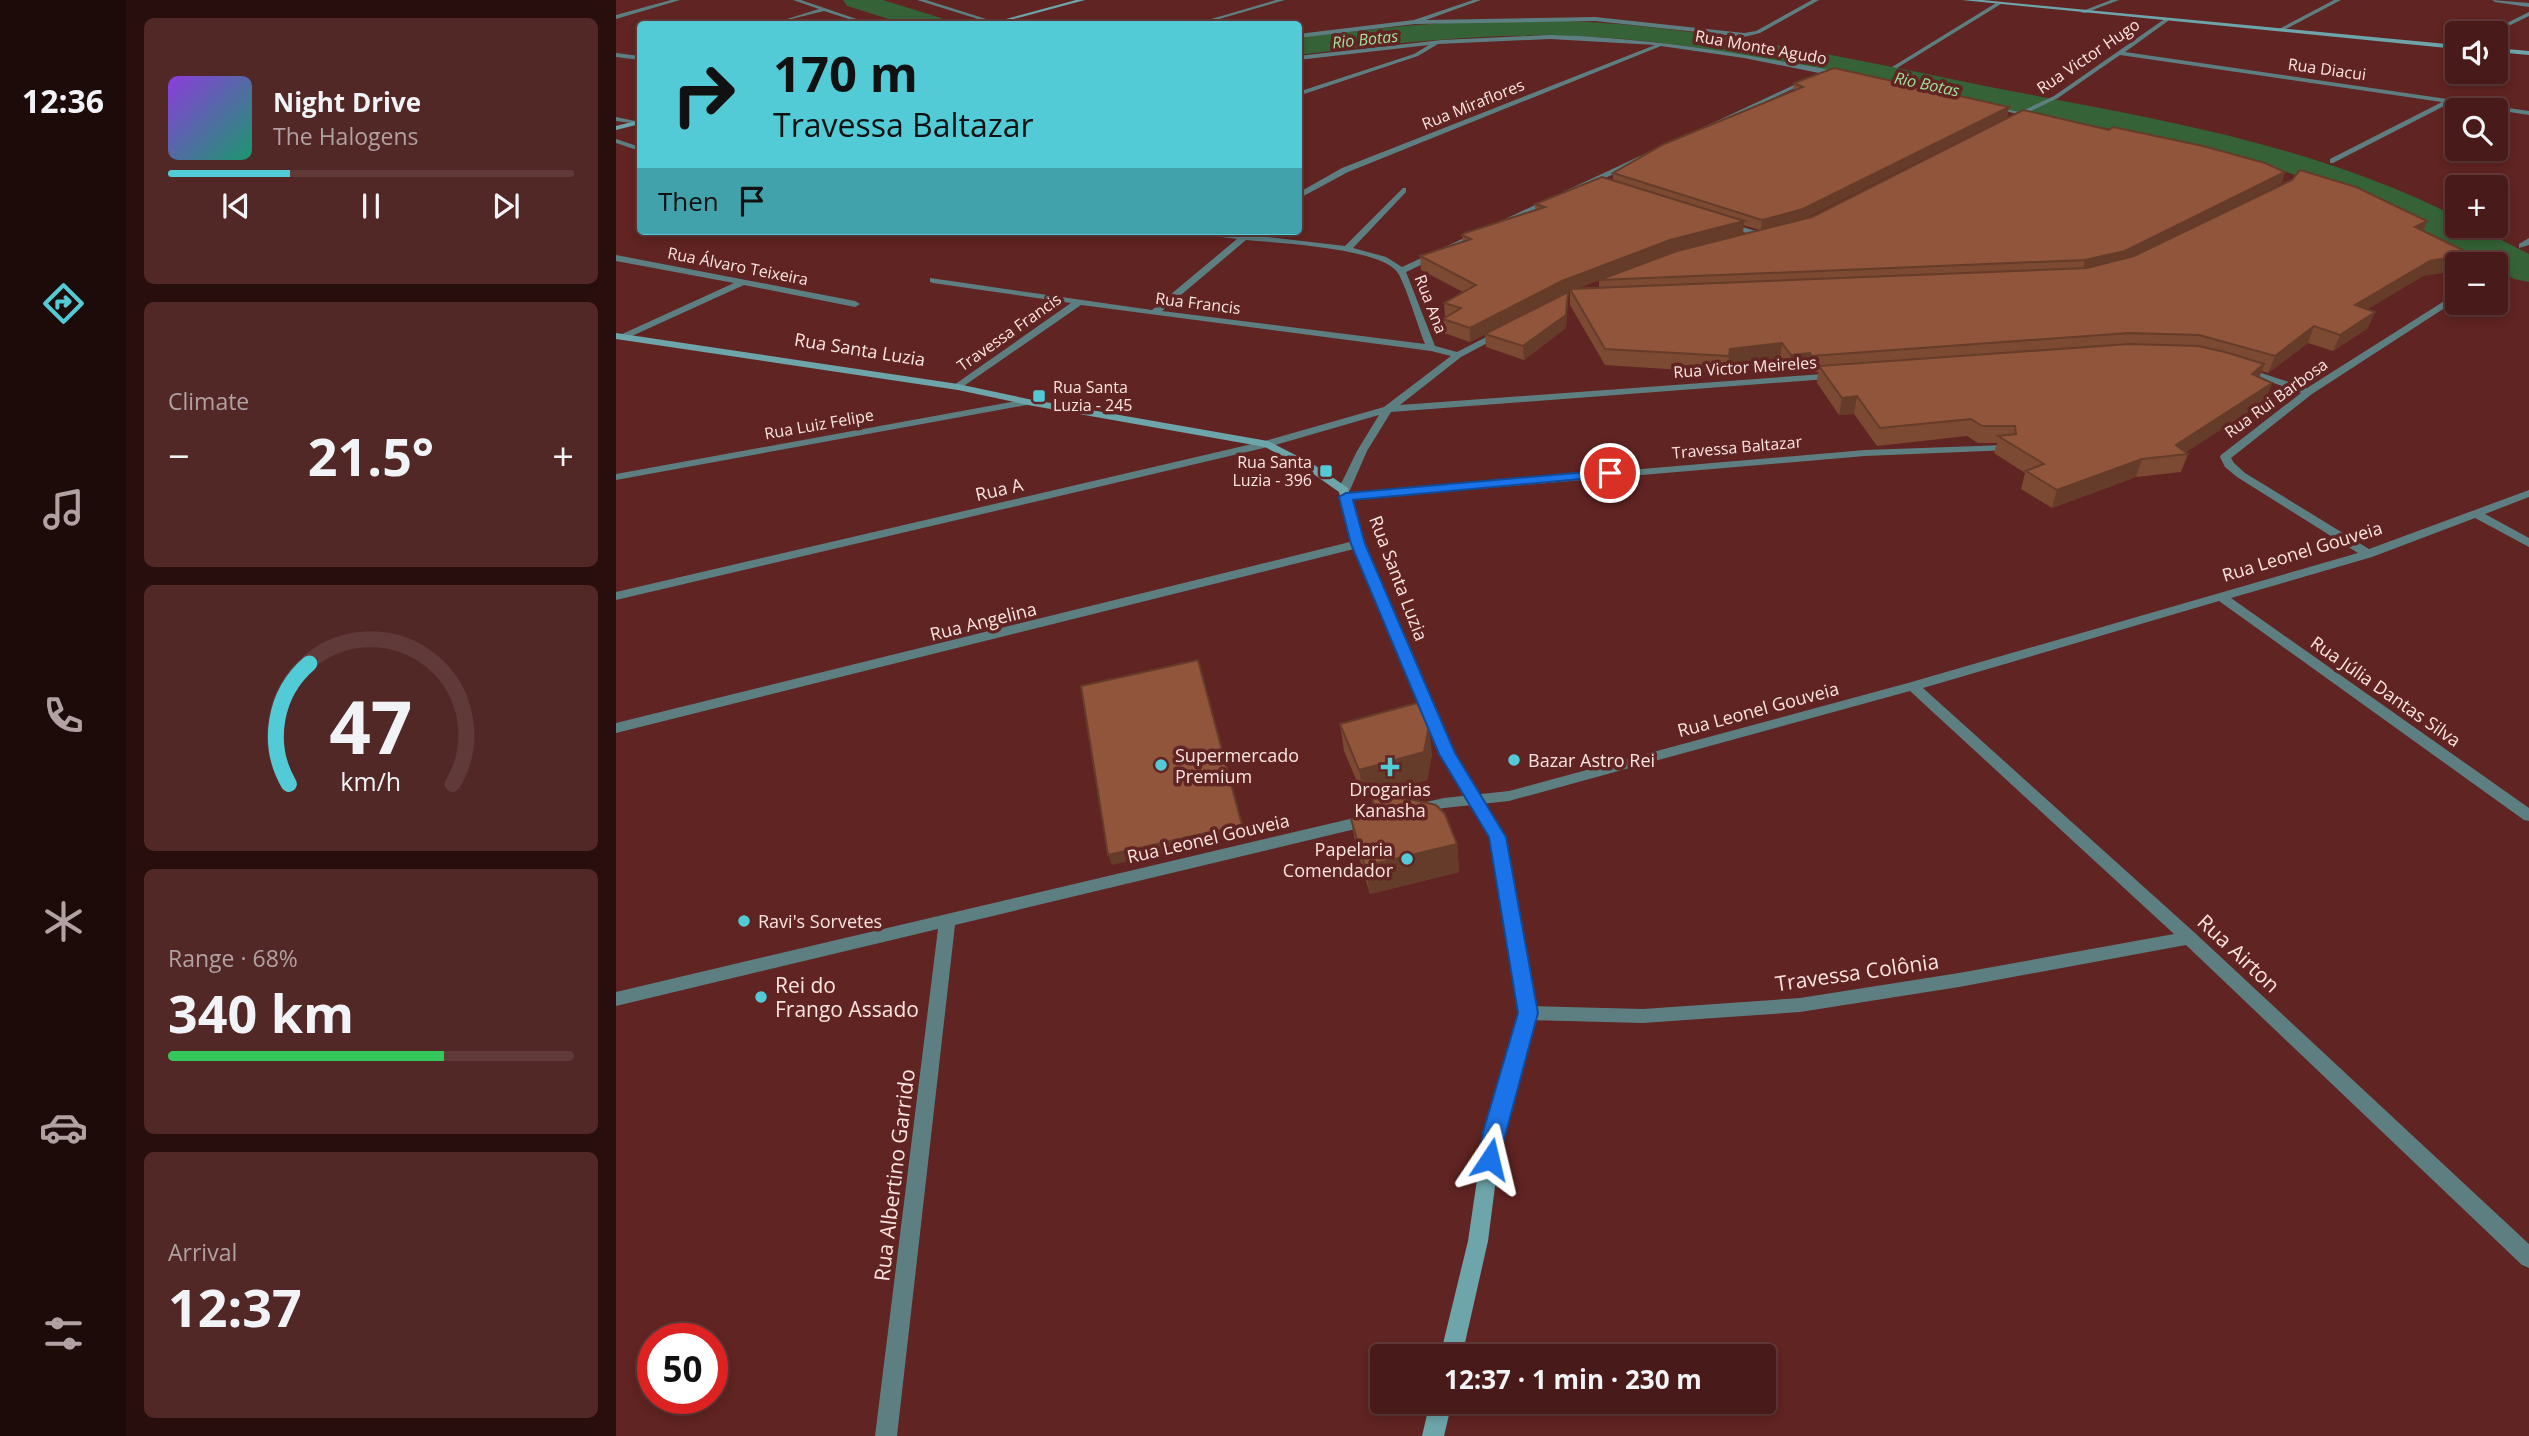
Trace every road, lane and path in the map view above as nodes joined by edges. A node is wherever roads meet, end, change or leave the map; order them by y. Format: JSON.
{"nodes":[{"id":1,"x":677,"y":0,"type":"edge"},
{"id":2,"x":796,"y":0,"type":"edge"},
{"id":3,"x":920,"y":0,"type":"edge"},
{"id":4,"x":1082,"y":0,"type":"edge"},
{"id":5,"x":1282,"y":0,"type":"edge"},
{"id":6,"x":1478,"y":0,"type":"edge"},
{"id":7,"x":1816,"y":0,"type":"edge"},
{"id":8,"x":1965,"y":0,"type":"edge"},
{"id":9,"x":2116,"y":0,"type":"edge"},
{"id":10,"x":2338,"y":0,"type":"edge"},
{"id":11,"x":2495,"y":0,"type":"edge"},
{"id":12,"x":1998,"y":4,"type":"junction"},
{"id":13,"x":2529,"y":5,"type":"edge"},
{"id":14,"x":823,"y":9,"type":"junction"},
{"id":15,"x":2083,"y":12,"type":"junction"},
{"id":16,"x":2529,"y":14,"type":"edge"},
{"id":17,"x":616,"y":18,"type":"edge"},
{"id":18,"x":2166,"y":20,"type":"junction"},
{"id":19,"x":784,"y":21,"type":"edge"},
{"id":20,"x":859,"y":21,"type":"edge"},
{"id":21,"x":984,"y":21,"type":"edge"},
{"id":22,"x":1004,"y":21,"type":"edge"},
{"id":23,"x":1208,"y":21,"type":"edge"},
{"id":24,"x":1415,"y":22,"type":"junction"},
{"id":25,"x":2508,"y":24,"type":"edge"},
{"id":26,"x":2280,"y":30,"type":"junction"},
{"id":27,"x":1302,"y":36,"type":"edge"},
{"id":28,"x":1436,"y":42,"type":"junction"},
{"id":29,"x":1661,"y":44,"type":"junction"},
{"id":30,"x":2445,"y":46,"type":"edge"},
{"id":31,"x":2508,"y":51,"type":"edge"},
{"id":32,"x":2121,"y":52,"type":"junction"},
{"id":33,"x":2529,"y":53,"type":"edge"},
{"id":34,"x":616,"y":55,"type":"edge"},
{"id":35,"x":637,"y":58,"type":"edge"},
{"id":36,"x":1302,"y":58,"type":"edge"},
{"id":37,"x":1895,"y":67,"type":"dead end"},
{"id":38,"x":1825,"y":72,"type":"junction"},
{"id":39,"x":1851,"y":78,"type":"edge"},
{"id":40,"x":1302,"y":93,"type":"edge"},
{"id":41,"x":2445,"y":100,"type":"edge"},
{"id":42,"x":2445,"y":104,"type":"edge"},
{"id":43,"x":1980,"y":105,"type":"edge"},
{"id":44,"x":2508,"y":110,"type":"edge"},
{"id":45,"x":2025,"y":113,"type":"junction"},
{"id":46,"x":2529,"y":113,"type":"edge"},
{"id":47,"x":616,"y":120,"type":"edge"},
{"id":48,"x":2010,"y":120,"type":"edge"},
{"id":49,"x":2048,"y":120,"type":"edge"},
{"id":50,"x":637,"y":123,"type":"edge"},
{"id":51,"x":637,"y":123,"type":"edge"},
{"id":52,"x":616,"y":128,"type":"edge"},
{"id":53,"x":1702,"y":130,"type":"edge"},
{"id":54,"x":616,"y":141,"type":"edge"},
{"id":55,"x":1664,"y":146,"type":"edge"},
{"id":56,"x":637,"y":148,"type":"edge"},
{"id":57,"x":2333,"y":161,"type":"dead end"},
{"id":58,"x":1590,"y":181,"type":"junction"},
{"id":59,"x":1603,"y":185,"type":"edge"},
{"id":60,"x":1404,"y":190,"type":"dead end"},
{"id":61,"x":1302,"y":195,"type":"edge"},
{"id":62,"x":1721,"y":223,"type":"edge"},
{"id":63,"x":1773,"y":233,"type":"edge"},
{"id":64,"x":1226,"y":235,"type":"edge"},
{"id":65,"x":1247,"y":235,"type":"edge"},
{"id":66,"x":1760,"y":235,"type":"junction"},
{"id":67,"x":1244,"y":237,"type":"junction"},
{"id":68,"x":1737,"y":241,"type":"edge"},
{"id":69,"x":1347,"y":249,"type":"junction"},
{"id":70,"x":616,"y":258,"type":"edge"},
{"id":71,"x":1401,"y":271,"type":"junction"},
{"id":72,"x":933,"y":280,"type":"dead end"},
{"id":73,"x":744,"y":282,"type":"junction"},
{"id":74,"x":1078,"y":303,"type":"junction"},
{"id":75,"x":855,"y":304,"type":"dead end"},
{"id":76,"x":2445,"y":304,"type":"edge"},
{"id":77,"x":1154,"y":313,"type":"junction"},
{"id":78,"x":1506,"y":330,"type":"edge"},
{"id":79,"x":620,"y":337,"type":"edge"},
{"id":80,"x":1431,"y":348,"type":"junction"},
{"id":81,"x":1458,"y":355,"type":"junction"},
{"id":82,"x":2235,"y":368,"type":"edge"},
{"id":83,"x":1854,"y":374,"type":"edge"},
{"id":84,"x":958,"y":387,"type":"junction"},
{"id":85,"x":2308,"y":392,"type":"junction"},
{"id":86,"x":1028,"y":402,"type":"junction"},
{"id":87,"x":1388,"y":409,"type":"junction"},
{"id":88,"x":1268,"y":444,"type":"junction"},
{"id":89,"x":2006,"y":448,"type":"edge"},
{"id":90,"x":616,"y":477,"type":"edge"},
{"id":91,"x":1345,"y":493,"type":"junction"},
{"id":92,"x":2529,"y":493,"type":"edge"},
{"id":93,"x":2477,"y":514,"type":"junction"},
{"id":94,"x":2529,"y":542,"type":"edge"},
{"id":95,"x":1358,"y":544,"type":"junction"},
{"id":96,"x":2368,"y":554,"type":"junction"},
{"id":97,"x":616,"y":596,"type":"edge"},
{"id":98,"x":2220,"y":596,"type":"junction"},
{"id":99,"x":1913,"y":686,"type":"junction"},
{"id":100,"x":616,"y":728,"type":"edge"},
{"id":101,"x":1478,"y":801,"type":"junction"},
{"id":102,"x":2529,"y":816,"type":"edge"},
{"id":103,"x":947,"y":920,"type":"junction"},
{"id":104,"x":2189,"y":938,"type":"junction"},
{"id":105,"x":616,"y":999,"type":"edge"},
{"id":106,"x":1528,"y":1013,"type":"junction"},
{"id":107,"x":2529,"y":1258,"type":"edge"},
{"id":108,"x":1454,"y":1344,"type":"edge"},
{"id":109,"x":1438,"y":1414,"type":"edge"},
{"id":110,"x":886,"y":1436,"type":"edge"},
{"id":111,"x":1433,"y":1436,"type":"edge"}],
"edges":[{"from":1,"to":17,"type":"street"},
{"from":2,"to":14,"type":"street"},
{"from":3,"to":21,"type":"street"},
{"from":4,"to":22,"type":"main road"},
{"from":5,"to":23,"type":"street"},
{"from":6,"to":24,"type":"street"},
{"from":7,"to":24,"type":"street"},
{"from":8,"to":12,"type":"main road"},
{"from":9,"to":15,"type":"street"},
{"from":10,"to":26,"type":"street"},
{"from":11,"to":13,"type":"street"},
{"from":12,"to":15,"type":"main road"},
{"from":12,"to":37,"type":"street"},
{"from":14,"to":19,"type":"street"},
{"from":14,"to":20,"type":"street"},
{"from":15,"to":18,"type":"main road"},
{"from":16,"to":25,"type":"street"},
{"from":18,"to":26,"type":"main road"},
{"from":18,"to":32,"type":"street","name":"Rua Victor Hugo"},
{"from":24,"to":27,"type":"street"},
{"from":26,"to":30,"type":"main road"},
{"from":28,"to":29,"type":"street","name":"Rua Monte Agudo"},
{"from":28,"to":36,"type":"street","name":"Rua Monte Agudo"},
{"from":28,"to":40,"type":"street"},
{"from":29,"to":38,"type":"street","name":"Rua Monte Agudo"},
{"from":29,"to":61,"type":"street","name":"Rua Miraflores"},
{"from":31,"to":33,"type":"main road"},
{"from":32,"to":41,"type":"street","name":"Rua Diacui"},
{"from":32,"to":45,"type":"street","name":"Rua Victor Hugo"},
{"from":34,"to":35,"type":"street"},
{"from":38,"to":39,"type":"street","name":"Rua Monte Agudo"},
{"from":38,"to":53,"type":"street"},
{"from":42,"to":57,"type":"street"},
{"from":43,"to":45,"type":"street"},
{"from":44,"to":46,"type":"street","name":"Rua Diacui"},
{"from":45,"to":48,"type":"street","name":"Rua Victor Hugo"},
{"from":45,"to":49,"type":"street"},
{"from":47,"to":50,"type":"street"},
{"from":51,"to":52,"type":"main road"},
{"from":54,"to":56,"type":"street"},
{"from":55,"to":58,"type":"street"},
{"from":58,"to":59,"type":"street"},
{"from":58,"to":71,"type":"street"},
{"from":60,"to":69,"type":"street"},
{"from":62,"to":66,"type":"street"},
{"from":63,"to":66,"type":"street"},
{"from":64,"to":67,"type":"street"},
{"from":65,"to":67,"type":"street"},
{"from":66,"to":68,"type":"street"},
{"from":67,"to":69,"type":"street"},
{"from":67,"to":77,"type":"street"},
{"from":69,"to":71,"type":"street"},
{"from":70,"to":73,"type":"street","name":"Rua Álvaro Teixeira"},
{"from":71,"to":80,"type":"street","name":"Rua Ana"},
{"from":72,"to":74,"type":"street","name":"Rua Francis"},
{"from":73,"to":75,"type":"street","name":"Rua Álvaro Teixeira"},
{"from":73,"to":79,"type":"street"},
{"from":74,"to":77,"type":"street","name":"Rua Francis"},
{"from":74,"to":84,"type":"street","name":"Travessa Francis"},
{"from":76,"to":85,"type":"street","name":"Rua Rui Barbosa"},
{"from":77,"to":80,"type":"street","name":"Rua Francis"},
{"from":78,"to":81,"type":"street"},
{"from":79,"to":84,"type":"main road","name":"Rua Santa Luzia"},
{"from":80,"to":81,"type":"street","name":"Rua Francis"},
{"from":81,"to":87,"type":"street"},
{"from":82,"to":85,"type":"street"},
{"from":83,"to":87,"type":"street","name":"Rua Victor Meireles"},
{"from":84,"to":86,"type":"main road","name":"Rua Santa Luzia"},
{"from":85,"to":96,"type":"street","name":"Rua Rui Barbosa"},
{"from":86,"to":88,"type":"main road","name":"Rua Santa Luzia"},
{"from":86,"to":90,"type":"street","name":"Rua Luiz Felipe"},
{"from":87,"to":88,"type":"street","name":"Rua A"},
{"from":87,"to":91,"type":"street"},
{"from":88,"to":91,"type":"main road","name":"Rua Santa Luzia"},
{"from":88,"to":97,"type":"street","name":"Rua A"},
{"from":89,"to":91,"type":"street","name":"Travessa Baltazar"},
{"from":91,"to":95,"type":"main road","name":"Rua Santa Luzia"},
{"from":92,"to":93,"type":"street","name":"Rua Leonel Gouveia"},
{"from":93,"to":94,"type":"street"},
{"from":93,"to":96,"type":"street","name":"Rua Leonel Gouveia"},
{"from":95,"to":100,"type":"street","name":"Rua Angelina"},
{"from":95,"to":101,"type":"main road","name":"Rua Santa Luzia"},
{"from":96,"to":98,"type":"street","name":"Rua Leonel Gouveia"},
{"from":98,"to":99,"type":"street","name":"Rua Leonel Gouveia"},
{"from":98,"to":102,"type":"street","name":"Rua Júlia Dantas Silva"},
{"from":99,"to":101,"type":"street","name":"Rua Leonel Gouveia"},
{"from":99,"to":104,"type":"street","name":"Rua Airton"},
{"from":101,"to":103,"type":"street","name":"Rua Leonel Gouveia"},
{"from":101,"to":106,"type":"main road","name":"Rua Santa Luzia"},
{"from":103,"to":105,"type":"street","name":"Rua Leonel Gouveia"},
{"from":103,"to":110,"type":"street","name":"Rua Albertino Garrido"},
{"from":104,"to":106,"type":"street","name":"Travessa Colônia"},
{"from":104,"to":107,"type":"street","name":"Rua Airton"},
{"from":106,"to":108,"type":"main road","name":"Rua Santa Luzia"},
{"from":109,"to":111,"type":"main road"}]}
